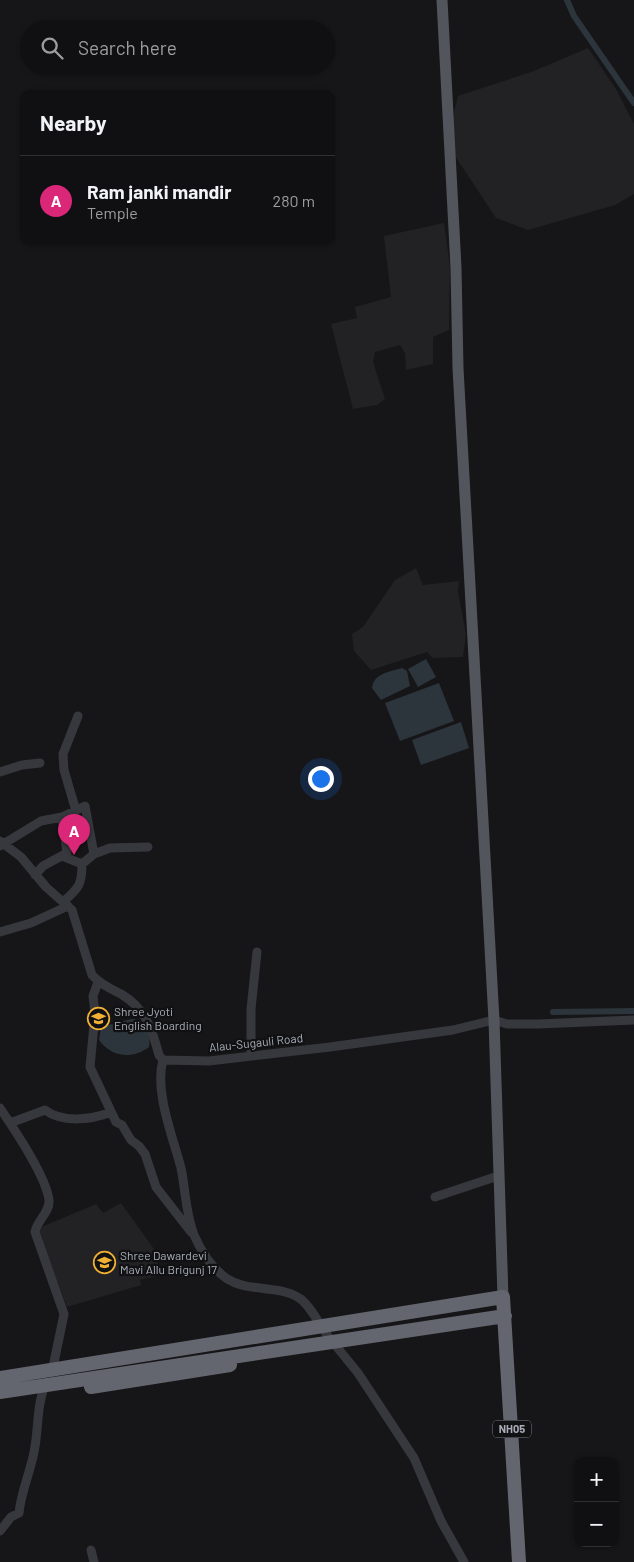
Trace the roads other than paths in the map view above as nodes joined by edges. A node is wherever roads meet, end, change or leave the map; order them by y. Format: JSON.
{"nodes":[{"id":1,"x":442,"y":0,"type":"edge"},
{"id":2,"x":78,"y":716,"type":"dead end"},
{"id":3,"x":40,"y":764,"type":"dead end"},
{"id":4,"x":0,"y":772,"type":"edge"},
{"id":5,"x":76,"y":811,"type":"junction"},
{"id":6,"x":62,"y":817,"type":"junction"},
{"id":7,"x":1,"y":843,"type":"edge"},
{"id":8,"x":148,"y":847,"type":"dead end"},
{"id":9,"x":94,"y":854,"type":"junction"},
{"id":10,"x":62,"y":856,"type":"junction"},
{"id":11,"x":82,"y":864,"type":"junction"},
{"id":12,"x":35,"y":876,"type":"junction"},
{"id":13,"x":66,"y":904,"type":"junction"},
{"id":14,"x":0,"y":932,"type":"edge"},
{"id":15,"x":258,"y":952,"type":"dead end"},
{"id":16,"x":98,"y":982,"type":"junction"},
{"id":17,"x":494,"y":1020,"type":"junction"},
{"id":18,"x":634,"y":1020,"type":"edge"},
{"id":19,"x":251,"y":1056,"type":"junction"},
{"id":20,"x":163,"y":1060,"type":"junction"},
{"id":21,"x":0,"y":1108,"type":"edge"},
{"id":22,"x":111,"y":1112,"type":"junction"},
{"id":23,"x":10,"y":1124,"type":"junction"},
{"id":24,"x":498,"y":1176,"type":"junction"},
{"id":25,"x":435,"y":1197,"type":"dead end"},
{"id":26,"x":195,"y":1236,"type":"junction"},
{"id":27,"x":503,"y":1297,"type":"junction"},
{"id":28,"x":505,"y":1316,"type":"junction"},
{"id":29,"x":320,"y":1327,"type":"junction"},
{"id":30,"x":333,"y":1343,"type":"junction"},
{"id":31,"x":53,"y":1369,"type":"junction"},
{"id":32,"x":0,"y":1378,"type":"edge"},
{"id":33,"x":43,"y":1389,"type":"junction"},
{"id":34,"x":0,"y":1392,"type":"edge"},
{"id":35,"x":0,"y":1401,"type":"edge"},
{"id":36,"x":0,"y":1531,"type":"edge"},
{"id":37,"x":91,"y":1550,"type":"dead end"},
{"id":38,"x":94,"y":1562,"type":"edge"},
{"id":39,"x":464,"y":1562,"type":"edge"},
{"id":40,"x":519,"y":1562,"type":"edge"}],
"edges":[{"from":1,"to":17,"type":"main road","number":"NH05"},
{"from":2,"to":5,"type":"street"},
{"from":3,"to":4,"type":"street"},
{"from":5,"to":6,"type":"street"},
{"from":5,"to":9,"type":"street"},
{"from":6,"to":7,"type":"street"},
{"from":6,"to":10,"type":"street"},
{"from":7,"to":12,"type":"street"},
{"from":8,"to":9,"type":"street"},
{"from":9,"to":11,"type":"street"},
{"from":10,"to":11,"type":"street"},
{"from":10,"to":12,"type":"street"},
{"from":11,"to":13,"type":"street"},
{"from":12,"to":13,"type":"street"},
{"from":13,"to":14,"type":"street"},
{"from":13,"to":16,"type":"street"},
{"from":15,"to":19,"type":"street"},
{"from":16,"to":20,"type":"street"},
{"from":16,"to":22,"type":"street"},
{"from":17,"to":18,"type":"street","name":"Alau-Sugauli Road"},
{"from":17,"to":19,"type":"street","name":"Alau-Sugauli Road"},
{"from":17,"to":24,"type":"main road","number":"NH05"},
{"from":19,"to":20,"type":"street","name":"Alau-Sugauli Road"},
{"from":20,"to":26,"type":"street"},
{"from":21,"to":23,"type":"street"},
{"from":22,"to":23,"type":"street"},
{"from":22,"to":26,"type":"street"},
{"from":23,"to":31,"type":"street"},
{"from":24,"to":25,"type":"street"},
{"from":24,"to":27,"type":"main road","number":"NH05"},
{"from":26,"to":29,"type":"street"},
{"from":27,"to":28,"type":"highway","number":"NH05"},
{"from":27,"to":29,"type":"highway"},
{"from":28,"to":30,"type":"highway"},
{"from":28,"to":40,"type":"highway","number":"NH05"},
{"from":29,"to":30,"type":"street"},
{"from":29,"to":31,"type":"highway"},
{"from":30,"to":33,"type":"highway"},
{"from":30,"to":39,"type":"street"},
{"from":31,"to":32,"type":"highway"},
{"from":31,"to":33,"type":"street"},
{"from":33,"to":34,"type":"highway"},
{"from":33,"to":35,"type":"highway"},
{"from":33,"to":36,"type":"street"},
{"from":37,"to":38,"type":"street"}]}
